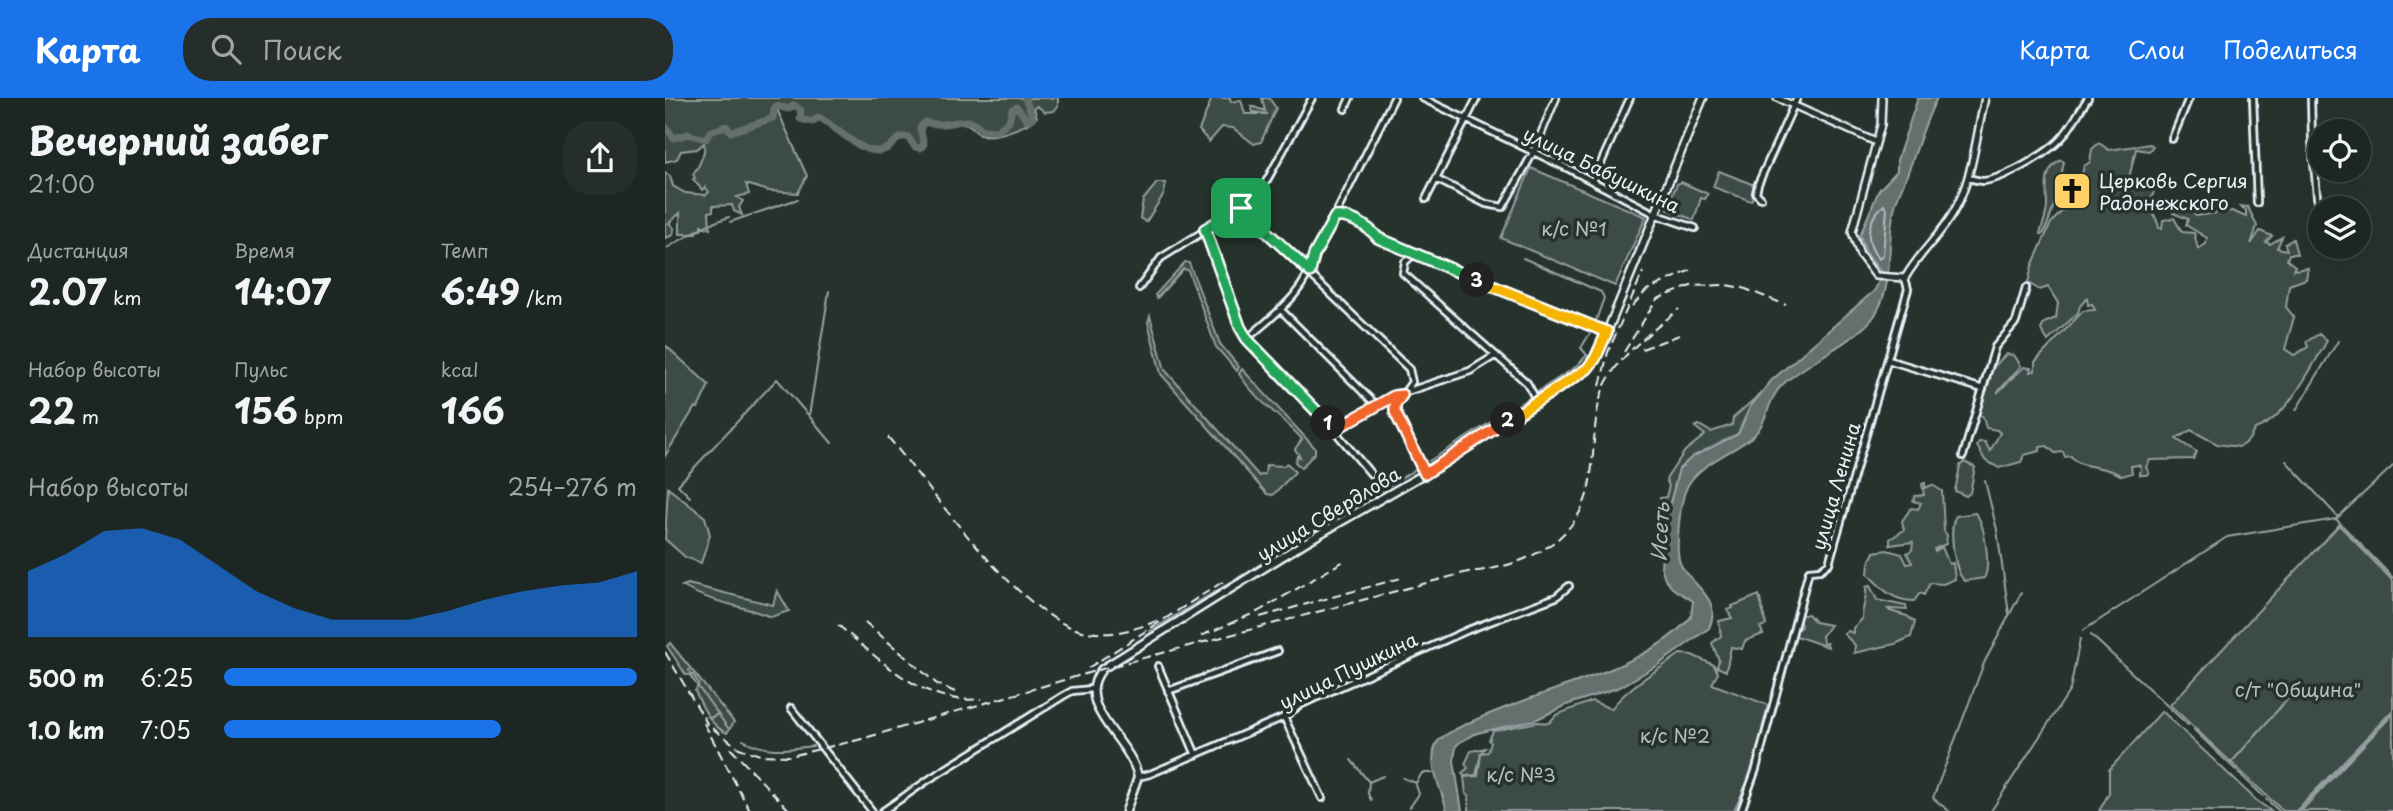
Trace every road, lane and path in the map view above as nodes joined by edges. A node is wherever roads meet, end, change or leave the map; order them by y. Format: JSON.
{"nodes":[{"id":1,"x":1312,"y":98,"type":"edge"},
{"id":2,"x":1350,"y":98,"type":"edge"},
{"id":3,"x":1394,"y":98,"type":"edge"},
{"id":4,"x":1422,"y":98,"type":"edge"},
{"id":5,"x":1477,"y":98,"type":"edge"},
{"id":6,"x":1556,"y":98,"type":"edge"},
{"id":7,"x":1630,"y":98,"type":"edge"},
{"id":8,"x":1703,"y":98,"type":"edge"},
{"id":9,"x":1777,"y":98,"type":"edge"},
{"id":10,"x":1797,"y":98,"type":"edge"},
{"id":11,"x":1882,"y":98,"type":"edge"},
{"id":12,"x":1985,"y":98,"type":"edge"},
{"id":13,"x":2088,"y":98,"type":"edge"},
{"id":14,"x":2189,"y":98,"type":"edge"},
{"id":15,"x":2253,"y":98,"type":"edge"},
{"id":16,"x":2311,"y":98,"type":"edge"},
{"id":17,"x":1793,"y":105,"type":"junction"},
{"id":18,"x":1345,"y":109,"type":"dead end"},
{"id":19,"x":1467,"y":120,"type":"junction"},
{"id":20,"x":2172,"y":139,"type":"dead end"},
{"id":21,"x":1876,"y":142,"type":"junction"},
{"id":22,"x":1534,"y":151,"type":"junction"},
{"id":23,"x":1968,"y":178,"type":"junction"},
{"id":24,"x":1436,"y":179,"type":"junction"},
{"id":25,"x":1593,"y":181,"type":"junction"},
{"id":26,"x":2317,"y":196,"type":"edge"},
{"id":27,"x":1761,"y":198,"type":"dead end"},
{"id":28,"x":1426,"y":199,"type":"dead end"},
{"id":29,"x":2257,"y":203,"type":"dead end"},
{"id":30,"x":1241,"y":208,"type":"junction"},
{"id":31,"x":1657,"y":215,"type":"junction"},
{"id":32,"x":1335,"y":217,"type":"junction"},
{"id":33,"x":1695,"y":228,"type":"dead end"},
{"id":34,"x":1205,"y":229,"type":"junction"},
{"id":35,"x":1414,"y":253,"type":"junction"},
{"id":36,"x":1310,"y":272,"type":"junction"},
{"id":37,"x":1905,"y":278,"type":"junction"},
{"id":38,"x":1139,"y":288,"type":"dead end"},
{"id":39,"x":2026,"y":288,"type":"dead end"},
{"id":40,"x":1280,"y":309,"type":"junction"},
{"id":41,"x":1607,"y":332,"type":"junction"},
{"id":42,"x":1247,"y":339,"type":"junction"},
{"id":43,"x":1496,"y":355,"type":"junction"},
{"id":44,"x":1888,"y":360,"type":"junction"},
{"id":45,"x":1983,"y":388,"type":"junction"},
{"id":46,"x":1402,"y":395,"type":"junction"},
{"id":47,"x":1537,"y":401,"type":"junction"},
{"id":48,"x":1375,"y":405,"type":"junction"},
{"id":49,"x":1334,"y":430,"type":"junction"},
{"id":50,"x":1963,"y":456,"type":"dead end"},
{"id":51,"x":1371,"y":474,"type":"dead end"},
{"id":52,"x":1425,"y":474,"type":"junction"},
{"id":53,"x":1569,"y":586,"type":"dead end"},
{"id":54,"x":1278,"y":651,"type":"dead end"},
{"id":55,"x":1158,"y":666,"type":"dead end"},
{"id":56,"x":1092,"y":689,"type":"junction"},
{"id":57,"x":1168,"y":691,"type":"junction"},
{"id":58,"x":791,"y":708,"type":"dead end"},
{"id":59,"x":1284,"y":717,"type":"junction"},
{"id":60,"x":1196,"y":755,"type":"junction"},
{"id":61,"x":1138,"y":776,"type":"junction"},
{"id":62,"x":1322,"y":798,"type":"dead end"},
{"id":63,"x":872,"y":811,"type":"edge"},
{"id":64,"x":883,"y":811,"type":"edge"},
{"id":65,"x":1126,"y":811,"type":"edge"},
{"id":66,"x":1741,"y":811,"type":"edge"}],
"edges":[{"from":1,"to":30,"type":"street"},
{"from":2,"to":18,"type":"street"},
{"from":3,"to":32,"type":"street"},
{"from":4,"to":19,"type":"street","name":"улица Бабушкина"},
{"from":5,"to":19,"type":"street"},
{"from":6,"to":22,"type":"street"},
{"from":7,"to":25,"type":"street"},
{"from":8,"to":31,"type":"main road","name":"улица Свердлова"},
{"from":9,"to":17,"type":"street"},
{"from":10,"to":17,"type":"street"},
{"from":11,"to":21,"type":"street"},
{"from":12,"to":23,"type":"street","name":"улица Ленина"},
{"from":13,"to":23,"type":"street"},
{"from":14,"to":20,"type":"street"},
{"from":15,"to":29,"type":"street"},
{"from":16,"to":26,"type":"street"},
{"from":17,"to":21,"type":"street"},
{"from":17,"to":27,"type":"street"},
{"from":19,"to":22,"type":"street","name":"улица Бабушкина"},
{"from":19,"to":24,"type":"street"},
{"from":21,"to":37,"type":"street"},
{"from":22,"to":24,"type":"street"},
{"from":22,"to":25,"type":"street","name":"улица Бабушкина"},
{"from":23,"to":37,"type":"street","name":"улица Ленина"},
{"from":24,"to":28,"type":"street"},
{"from":25,"to":31,"type":"street","name":"улица Бабушкина"},
{"from":30,"to":34,"type":"street"},
{"from":30,"to":36,"type":"street"},
{"from":31,"to":33,"type":"street","name":"улица Бабушкина"},
{"from":31,"to":41,"type":"main road","name":"улица Свердлова"},
{"from":32,"to":35,"type":"street"},
{"from":32,"to":36,"type":"street"},
{"from":34,"to":38,"type":"street"},
{"from":34,"to":42,"type":"street"},
{"from":35,"to":41,"type":"street"},
{"from":35,"to":43,"type":"street"},
{"from":36,"to":40,"type":"street"},
{"from":36,"to":46,"type":"street"},
{"from":37,"to":44,"type":"street","name":"улица Ленина"},
{"from":39,"to":45,"type":"street"},
{"from":40,"to":42,"type":"street"},
{"from":40,"to":48,"type":"street"},
{"from":41,"to":47,"type":"main road","name":"улица Свердлова"},
{"from":42,"to":49,"type":"street"},
{"from":43,"to":46,"type":"street"},
{"from":43,"to":47,"type":"street"},
{"from":44,"to":45,"type":"street"},
{"from":44,"to":66,"type":"street","name":"улица Ленина"},
{"from":45,"to":50,"type":"street"},
{"from":46,"to":48,"type":"street"},
{"from":46,"to":52,"type":"street"},
{"from":47,"to":52,"type":"main road","name":"улица Свердлова"},
{"from":48,"to":49,"type":"street"},
{"from":49,"to":51,"type":"street"},
{"from":52,"to":56,"type":"main road","name":"улица Свердлова"},
{"from":53,"to":59,"type":"street","name":"улица Пушкина"},
{"from":54,"to":57,"type":"street"},
{"from":55,"to":57,"type":"street"},
{"from":56,"to":61,"type":"main road"},
{"from":56,"to":64,"type":"street"},
{"from":57,"to":60,"type":"street"},
{"from":58,"to":63,"type":"street"},
{"from":59,"to":60,"type":"street","name":"улица Пушкина"},
{"from":59,"to":62,"type":"street"},
{"from":60,"to":61,"type":"street","name":"улица Пушкина"},
{"from":61,"to":65,"type":"main road"}]}
